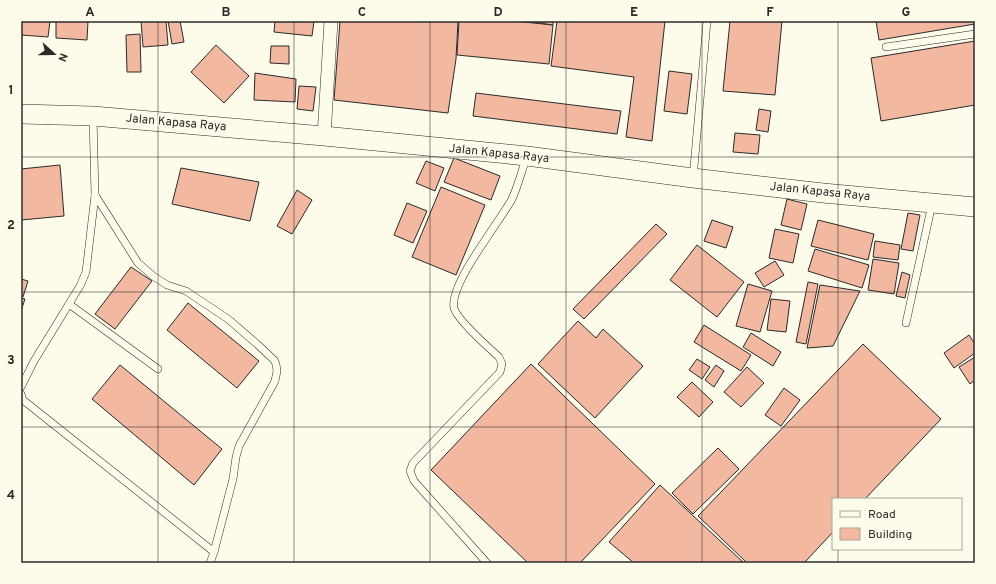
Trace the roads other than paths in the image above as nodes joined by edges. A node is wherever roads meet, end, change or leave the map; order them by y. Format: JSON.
{"nodes":[{"id":1,"x":331,"y":21,"type":"edge"},
{"id":2,"x":707,"y":21,"type":"edge"},
{"id":3,"x":975,"y":34,"type":"edge"},
{"id":4,"x":886,"y":47,"type":"dead end"},
{"id":5,"x":21,"y":114,"type":"edge"},
{"id":6,"x":93,"y":116,"type":"junction"},
{"id":7,"x":324,"y":136,"type":"junction"},
{"id":8,"x":527,"y":156,"type":"junction"},
{"id":9,"x":693,"y":178,"type":"junction"},
{"id":10,"x":95,"y":195,"type":"junction"},
{"id":11,"x":932,"y":203,"type":"junction"},
{"id":12,"x":975,"y":207,"type":"edge"},
{"id":13,"x":69,"y":304,"type":"junction"},
{"id":14,"x":906,"y":324,"type":"dead end"},
{"id":15,"x":158,"y":369,"type":"dead end"},
{"id":16,"x":21,"y":387,"type":"edge"},
{"id":17,"x":21,"y":394,"type":"edge"},
{"id":18,"x":214,"y":552,"type":"junction"},
{"id":19,"x":210,"y":563,"type":"edge"},
{"id":20,"x":487,"y":563,"type":"edge"}],
"edges":[{"from":1,"to":7,"type":"street"},
{"from":2,"to":9,"type":"lane"},
{"from":3,"to":4,"type":"lane"},
{"from":5,"to":6,"type":"main road","name":"Jalan Kapasa Raya"},
{"from":6,"to":7,"type":"main road","name":"Jalan Kapasa Raya"},
{"from":6,"to":10,"type":"lane"},
{"from":7,"to":8,"type":"main road","name":"Jalan Kapasa Raya"},
{"from":8,"to":9,"type":"main road","name":"Jalan Kapasa Raya"},
{"from":8,"to":20,"type":"lane"},
{"from":9,"to":11,"type":"main road","name":"Jalan Kapasa Raya"},
{"from":10,"to":13,"type":"lane"},
{"from":10,"to":18,"type":"lane"},
{"from":11,"to":12,"type":"main road","name":"Jalan Kapasa Raya"},
{"from":11,"to":14,"type":"lane"},
{"from":13,"to":15,"type":"lane"},
{"from":13,"to":16,"type":"lane"},
{"from":17,"to":18,"type":"lane"},
{"from":18,"to":19,"type":"lane"}]}
